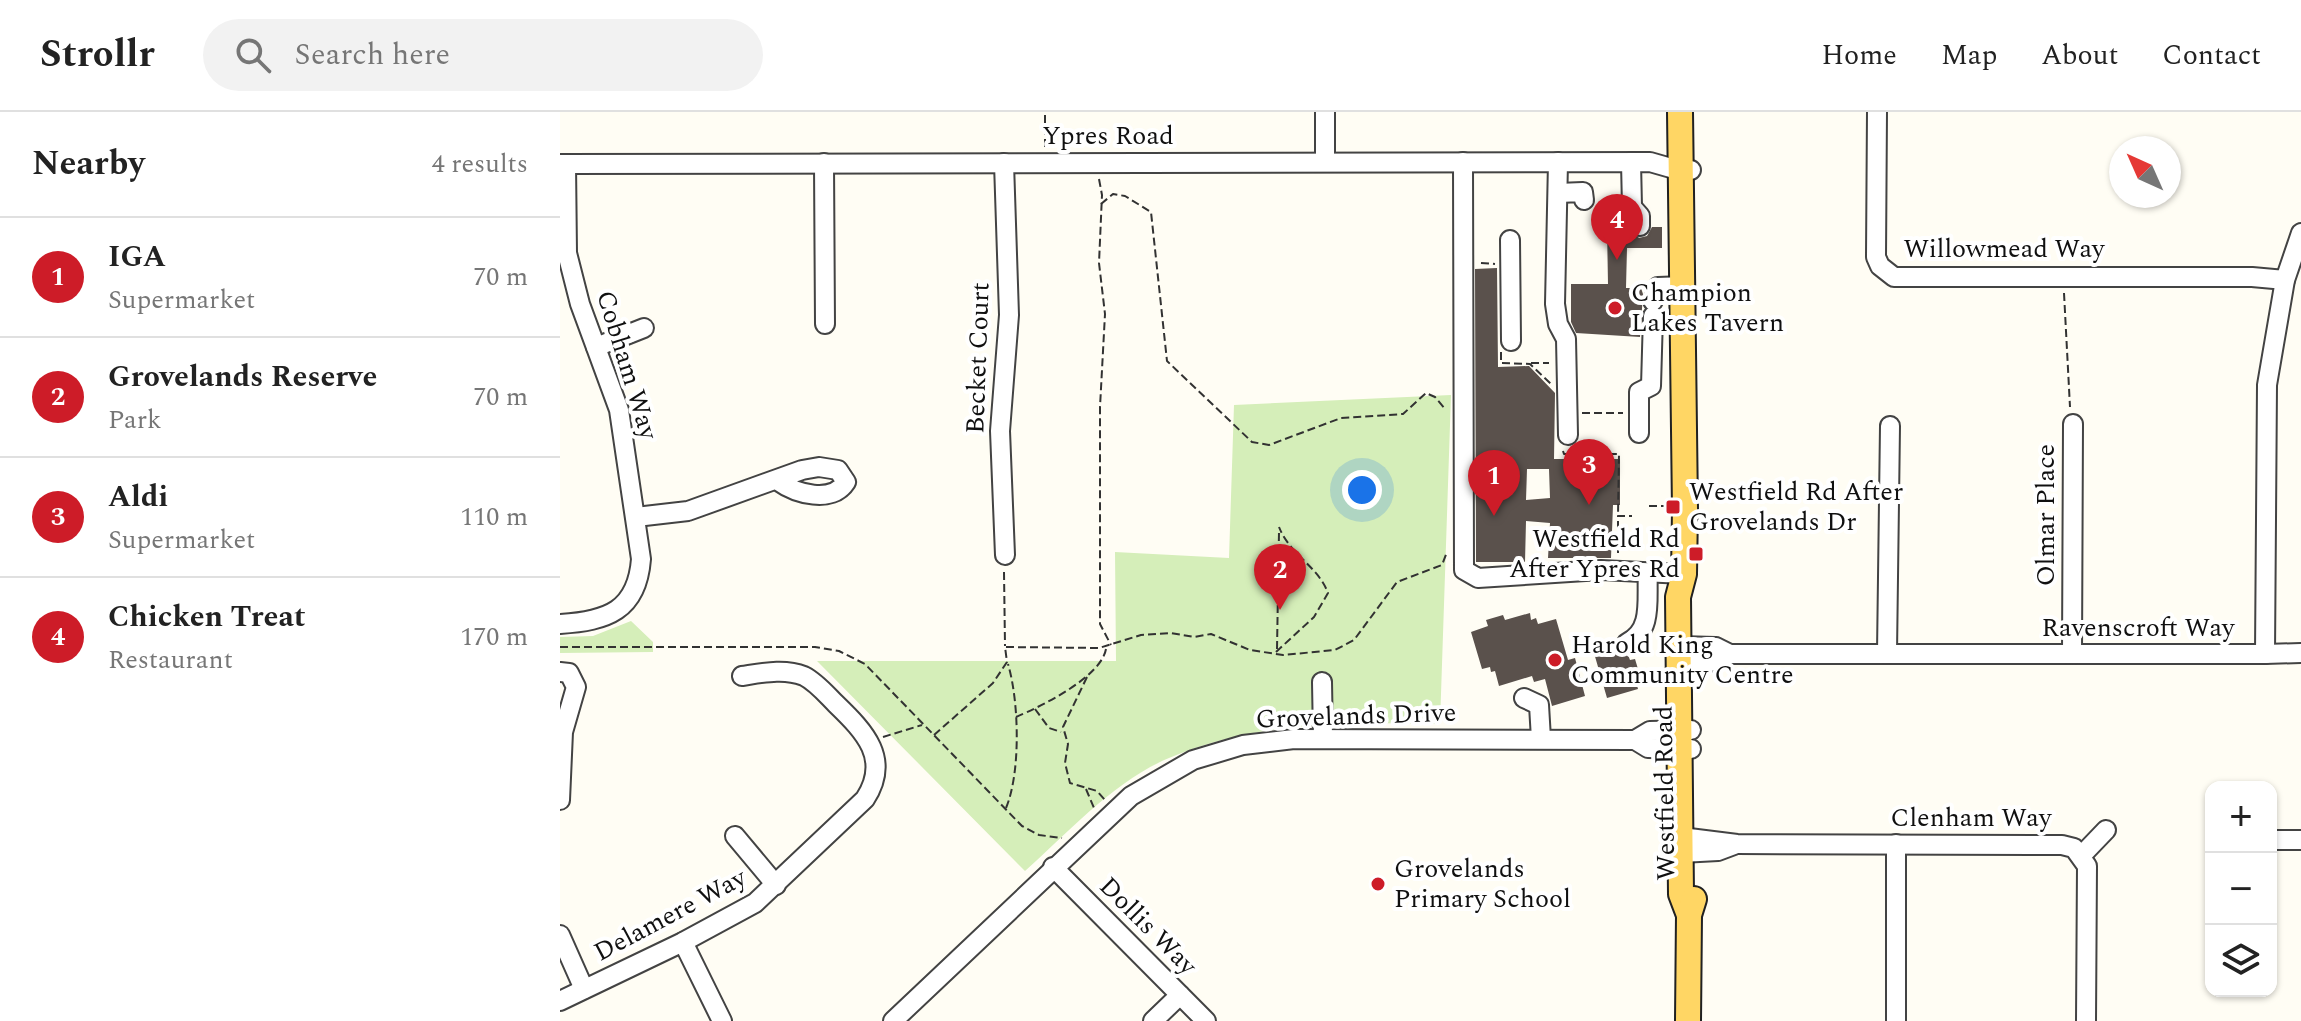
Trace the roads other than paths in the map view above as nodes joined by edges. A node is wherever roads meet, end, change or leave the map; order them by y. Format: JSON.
{"nodes":[{"id":1,"x":1325,"y":112,"type":"edge"},
{"id":2,"x":1680,"y":112,"type":"edge"},
{"id":3,"x":1692,"y":112,"type":"edge"},
{"id":4,"x":1877,"y":112,"type":"edge"},
{"id":5,"x":1685,"y":161,"type":"junction"},
{"id":6,"x":1325,"y":162,"type":"junction"},
{"id":7,"x":1463,"y":162,"type":"junction"},
{"id":8,"x":1558,"y":162,"type":"junction"},
{"id":9,"x":1640,"y":162,"type":"junction"},
{"id":10,"x":824,"y":163,"type":"junction"},
{"id":11,"x":1004,"y":163,"type":"junction"},
{"id":12,"x":562,"y":164,"type":"edge"},
{"id":13,"x":1558,"y":193,"type":"junction"},
{"id":14,"x":1587,"y":205,"type":"dead end"},
{"id":15,"x":1640,"y":226,"type":"dead end"},
{"id":16,"x":2301,"y":233,"type":"edge"},
{"id":17,"x":1510,"y":240,"type":"dead end"},
{"id":18,"x":2285,"y":280,"type":"junction"},
{"id":19,"x":1684,"y":286,"type":"junction"},
{"id":20,"x":825,"y":324,"type":"dead end"},
{"id":21,"x":644,"y":328,"type":"dead end"},
{"id":22,"x":1506,"y":345,"type":"road end"},
{"id":23,"x":596,"y":347,"type":"junction"},
{"id":24,"x":1651,"y":386,"type":"junction"},
{"id":25,"x":1684,"y":387,"type":"junction"},
{"id":26,"x":2073,"y":424,"type":"road end"},
{"id":27,"x":1890,"y":426,"type":"dead end"},
{"id":28,"x":1639,"y":433,"type":"dead end"},
{"id":29,"x":1563,"y":441,"type":"road end"},
{"id":30,"x":778,"y":481,"type":"dead end"},
{"id":31,"x":636,"y":517,"type":"junction"},
{"id":32,"x":1005,"y":555,"type":"road end"},
{"id":33,"x":1648,"y":573,"type":"junction"},
{"id":34,"x":1684,"y":574,"type":"junction"},
{"id":35,"x":560,"y":624,"type":"edge"},
{"id":36,"x":1639,"y":642,"type":"dead end"},
{"id":37,"x":1887,"y":653,"type":"junction"},
{"id":38,"x":2301,"y":653,"type":"edge"},
{"id":39,"x":2072,"y":654,"type":"junction"},
{"id":40,"x":2265,"y":654,"type":"junction"},
{"id":41,"x":1684,"y":655,"type":"junction"},
{"id":42,"x":560,"y":672,"type":"edge"},
{"id":43,"x":742,"y":676,"type":"dead end"},
{"id":44,"x":1322,"y":682,"type":"dead end"},
{"id":45,"x":1524,"y":698,"type":"dead end"},
{"id":46,"x":562,"y":730,"type":"edge"},
{"id":47,"x":1323,"y":738,"type":"junction"},
{"id":48,"x":1541,"y":739,"type":"junction"},
{"id":49,"x":1684,"y":739,"type":"junction"},
{"id":50,"x":560,"y":800,"type":"edge"},
{"id":51,"x":2106,"y":830,"type":"dead end"},
{"id":52,"x":735,"y":836,"type":"dead end"},
{"id":53,"x":2277,"y":840,"type":"edge"},
{"id":54,"x":2301,"y":840,"type":"edge"},
{"id":55,"x":1896,"y":844,"type":"junction"},
{"id":56,"x":1688,"y":845,"type":"junction"},
{"id":57,"x":2082,"y":855,"type":"junction"},
{"id":58,"x":1053,"y":867,"type":"junction"},
{"id":59,"x":776,"y":885,"type":"junction"},
{"id":60,"x":560,"y":935,"type":"edge"},
{"id":61,"x":683,"y":942,"type":"junction"},
{"id":62,"x":584,"y":989,"type":"junction"},
{"id":63,"x":1180,"y":995,"type":"junction"},
{"id":64,"x":560,"y":1001,"type":"edge"},
{"id":65,"x":722,"y":1021,"type":"edge"},
{"id":66,"x":893,"y":1021,"type":"edge"},
{"id":67,"x":1153,"y":1021,"type":"edge"},
{"id":68,"x":1206,"y":1021,"type":"edge"},
{"id":69,"x":1688,"y":1021,"type":"edge"},
{"id":70,"x":1896,"y":1021,"type":"edge"},
{"id":71,"x":2086,"y":1021,"type":"edge"}],
"edges":[{"from":1,"to":6,"type":"street"},
{"from":2,"to":5,"type":"main road","name":"Westfield Road"},
{"from":3,"to":5,"type":"main road","name":"Westfield Road"},
{"from":4,"to":18,"type":"street","name":"Willowmead Way"},
{"from":5,"to":9,"type":"street","name":"Ypres Road"},
{"from":5,"to":19,"type":"main road","name":"Westfield Road"},
{"from":6,"to":7,"type":"street","name":"Ypres Road"},
{"from":6,"to":11,"type":"street","name":"Ypres Road"},
{"from":7,"to":8,"type":"street","name":"Ypres Road"},
{"from":7,"to":33,"type":"street"},
{"from":8,"to":9,"type":"street","name":"Ypres Road"},
{"from":8,"to":13,"type":"street"},
{"from":9,"to":15,"type":"street"},
{"from":10,"to":11,"type":"street","name":"Ypres Road"},
{"from":10,"to":12,"type":"street","name":"Ypres Road"},
{"from":10,"to":20,"type":"street"},
{"from":11,"to":32,"type":"street","name":"Becket Court"},
{"from":12,"to":23,"type":"street","name":"Cobham Way"},
{"from":13,"to":14,"type":"street"},
{"from":13,"to":29,"type":"street"},
{"from":16,"to":18,"type":"street","name":"Ravenscroft Way"},
{"from":17,"to":22,"type":"street"},
{"from":18,"to":40,"type":"street","name":"Ravenscroft Way"},
{"from":19,"to":24,"type":"street"},
{"from":19,"to":25,"type":"main road","name":"Westfield Road"},
{"from":21,"to":23,"type":"street"},
{"from":23,"to":31,"type":"street","name":"Cobham Way"},
{"from":24,"to":25,"type":"street"},
{"from":24,"to":28,"type":"street"},
{"from":25,"to":34,"type":"main road","name":"Westfield Road"},
{"from":26,"to":39,"type":"street","name":"Olmar Place"},
{"from":27,"to":37,"type":"street"},
{"from":30,"to":31,"type":"street"},
{"from":31,"to":35,"type":"street","name":"Cobham Way"},
{"from":33,"to":34,"type":"street"},
{"from":33,"to":36,"type":"street"},
{"from":34,"to":41,"type":"main road","name":"Westfield Road"},
{"from":37,"to":39,"type":"street","name":"Ravenscroft Way"},
{"from":37,"to":41,"type":"street","name":"Ravenscroft Way"},
{"from":38,"to":40,"type":"street"},
{"from":39,"to":40,"type":"street","name":"Ravenscroft Way"},
{"from":41,"to":49,"type":"main road","name":"Westfield Road"},
{"from":42,"to":46,"type":"street"},
{"from":43,"to":59,"type":"street","name":"Delamere Way"},
{"from":44,"to":47,"type":"street"},
{"from":45,"to":48,"type":"street"},
{"from":46,"to":50,"type":"street"},
{"from":47,"to":48,"type":"street","name":"Grovelands Drive"},
{"from":47,"to":58,"type":"street","name":"Grovelands Drive"},
{"from":48,"to":49,"type":"street","name":"Grovelands Drive"},
{"from":49,"to":56,"type":"main road","name":"Westfield Road"},
{"from":51,"to":57,"type":"street"},
{"from":52,"to":59,"type":"street"},
{"from":53,"to":54,"type":"street"},
{"from":55,"to":56,"type":"street","name":"Clenham Way"},
{"from":55,"to":57,"type":"street","name":"Clenham Way"},
{"from":55,"to":70,"type":"street"},
{"from":56,"to":69,"type":"main road","name":"Westfield Road"},
{"from":57,"to":71,"type":"street","name":"Clenham Way"},
{"from":58,"to":63,"type":"street","name":"Dollis Way"},
{"from":58,"to":66,"type":"street","name":"Grovelands Drive"},
{"from":59,"to":61,"type":"street","name":"Delamere Way"},
{"from":60,"to":62,"type":"street"},
{"from":61,"to":62,"type":"street","name":"Delamere Way"},
{"from":61,"to":65,"type":"street"},
{"from":62,"to":64,"type":"street","name":"Delamere Way"},
{"from":63,"to":67,"type":"street"},
{"from":63,"to":68,"type":"street","name":"Dollis Way"}]}
